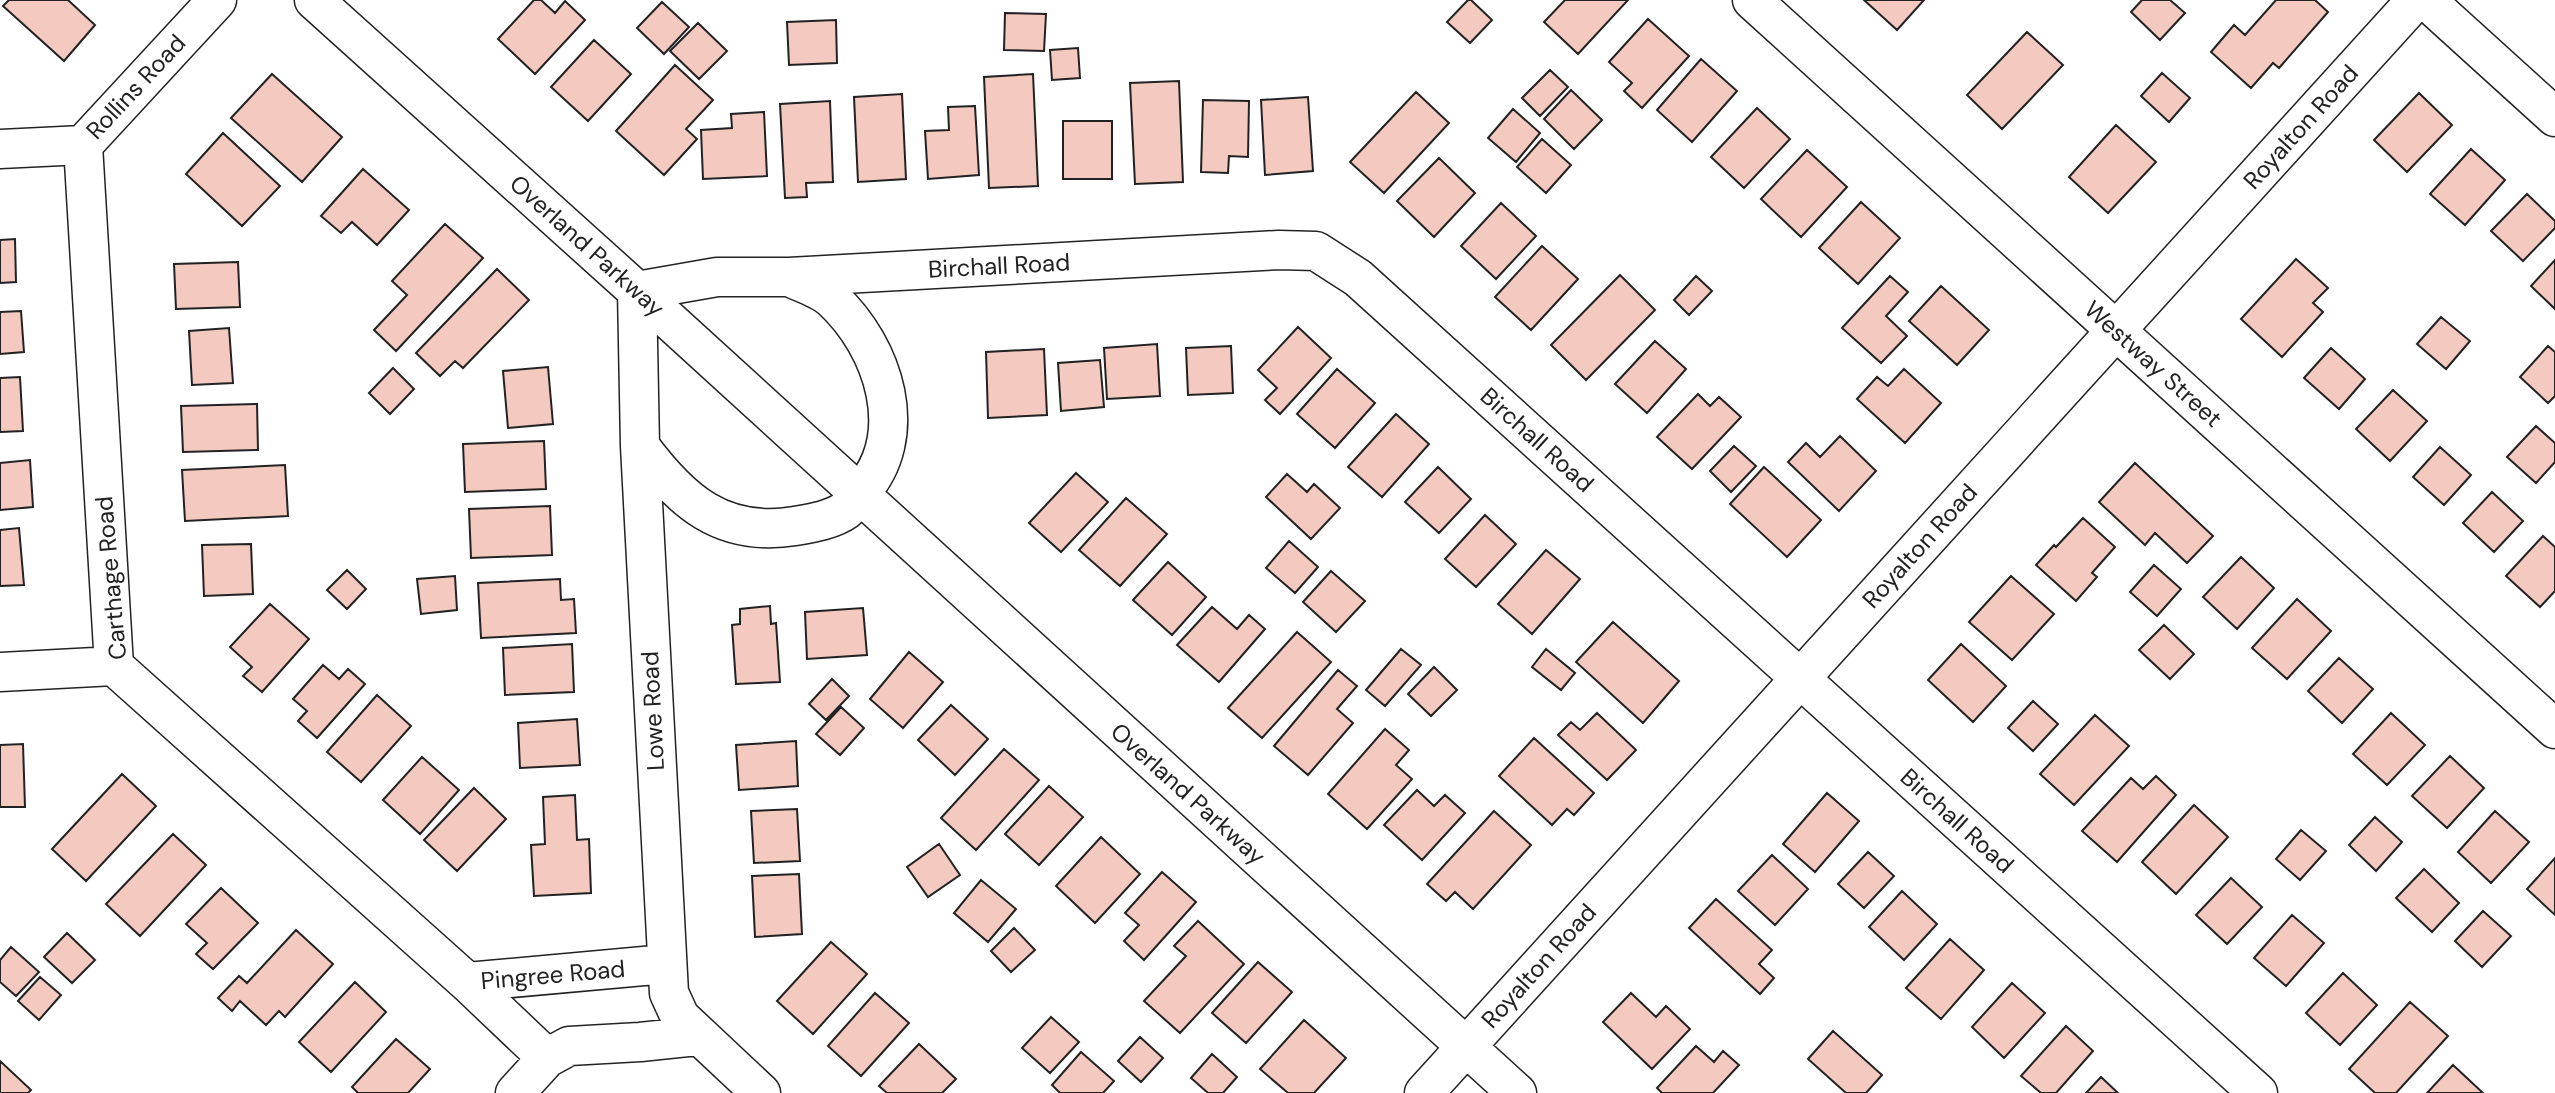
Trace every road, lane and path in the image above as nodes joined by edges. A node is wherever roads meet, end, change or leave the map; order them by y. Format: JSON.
{"nodes":[{"id":1,"x":217,"y":0,"type":"edge"},
{"id":2,"x":314,"y":0,"type":"edge"},
{"id":3,"x":1752,"y":0,"type":"edge"},
{"id":4,"x":2416,"y":0,"type":"edge"},
{"id":5,"x":2426,"y":0,"type":"edge"},
{"id":6,"x":2555,"y":117,"type":"edge"},
{"id":7,"x":83,"y":145,"type":"junction"},
{"id":8,"x":0,"y":149,"type":"edge"},
{"id":9,"x":789,"y":277,"type":"junction"},
{"id":10,"x":637,"y":290,"type":"junction"},
{"id":11,"x":2116,"y":331,"type":"junction"},
{"id":12,"x":640,"y":446,"type":"junction"},
{"id":13,"x":859,"y":494,"type":"junction"},
{"id":14,"x":114,"y":666,"type":"junction"},
{"id":15,"x":0,"y":671,"type":"edge"},
{"id":16,"x":1800,"y":679,"type":"junction"},
{"id":17,"x":2555,"y":729,"type":"edge"},
{"id":18,"x":666,"y":964,"type":"junction"},
{"id":19,"x":467,"y":982,"type":"junction"},
{"id":20,"x":697,"y":1036,"type":"junction"},
{"id":21,"x":1466,"y":1047,"type":"junction"},
{"id":22,"x":547,"y":1058,"type":"junction"},
{"id":23,"x":516,"y":1093,"type":"edge"},
{"id":24,"x":761,"y":1093,"type":"edge"},
{"id":25,"x":1424,"y":1093,"type":"edge"},
{"id":26,"x":1517,"y":1093,"type":"edge"},
{"id":27,"x":2258,"y":1093,"type":"edge"}],
"edges":[{"from":1,"to":7,"type":"street","name":"Rollins Road"},
{"from":2,"to":10,"type":"street","name":"Overland Parkway"},
{"from":3,"to":11,"type":"street","name":"Westway Street"},
{"from":4,"to":11,"type":"street","name":"Royalton Road"},
{"from":5,"to":6,"type":"street"},
{"from":7,"to":8,"type":"street","name":"Rollins Road"},
{"from":7,"to":14,"type":"street","name":"Carthage Road"},
{"from":9,"to":10,"type":"street","name":"Birchall Road"},
{"from":9,"to":13,"type":"street"},
{"from":9,"to":16,"type":"street","name":"Birchall Road"},
{"from":10,"to":12,"type":"street","name":"Lowe Road"},
{"from":10,"to":13,"type":"street","name":"Overland Parkway"},
{"from":11,"to":16,"type":"street","name":"Royalton Road"},
{"from":11,"to":17,"type":"street","name":"Westway Street"},
{"from":12,"to":13,"type":"street"},
{"from":12,"to":18,"type":"street","name":"Lowe Road"},
{"from":13,"to":21,"type":"street","name":"Overland Parkway"},
{"from":14,"to":15,"type":"street"},
{"from":14,"to":19,"type":"street","name":"Carthage Road"},
{"from":16,"to":21,"type":"street","name":"Royalton Road"},
{"from":16,"to":27,"type":"street","name":"Birchall Road"},
{"from":18,"to":19,"type":"street","name":"Pingree Road"},
{"from":18,"to":20,"type":"street","name":"Lowe Road"},
{"from":19,"to":22,"type":"street","name":"Pingree Road"},
{"from":20,"to":22,"type":"street"},
{"from":20,"to":24,"type":"street","name":"Lowe Road"},
{"from":21,"to":25,"type":"street","name":"Royalton Road"},
{"from":21,"to":26,"type":"street","name":"Overland Parkway"},
{"from":22,"to":23,"type":"street"}]}
